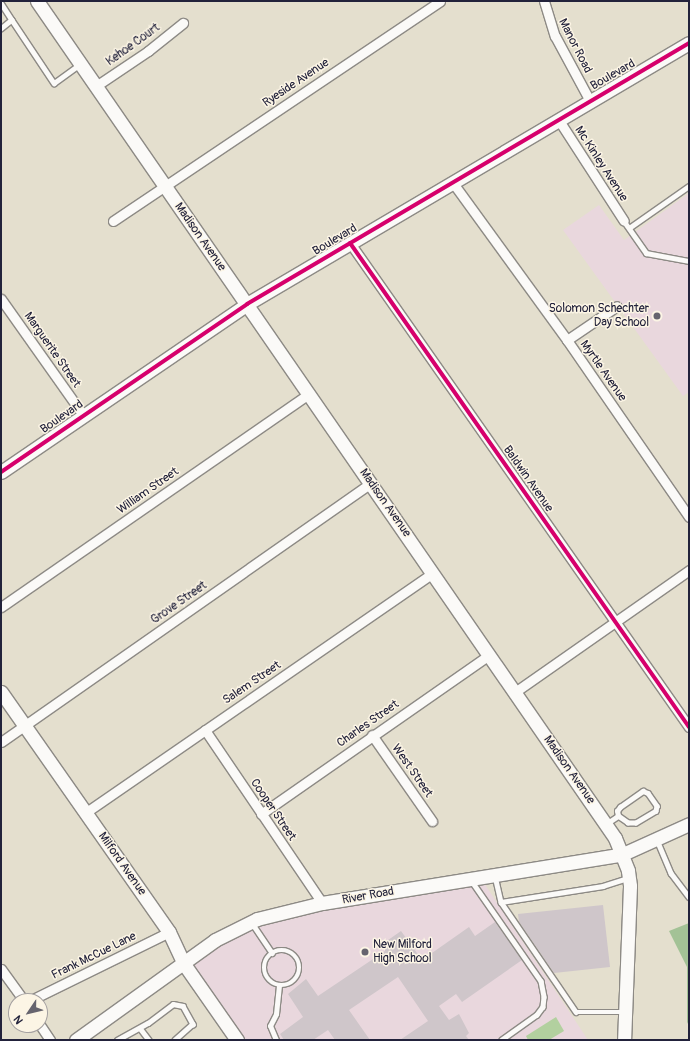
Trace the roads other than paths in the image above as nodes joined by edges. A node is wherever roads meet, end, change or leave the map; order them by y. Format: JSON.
{"nodes":[{"id":1,"x":37,"y":1,"type":"edge"},
{"id":2,"x":440,"y":1,"type":"edge"},
{"id":3,"x":544,"y":1,"type":"edge"},
{"id":4,"x":1,"y":3,"type":"edge"},
{"id":5,"x":12,"y":20,"type":"junction"},
{"id":6,"x":183,"y":22,"type":"dead end"},
{"id":7,"x":1,"y":28,"type":"edge"},
{"id":8,"x":689,"y":43,"type":"edge"},
{"id":9,"x":81,"y":64,"type":"junction"},
{"id":10,"x":96,"y":86,"type":"junction"},
{"id":11,"x":590,"y":101,"type":"junction"},
{"id":12,"x":558,"y":119,"type":"junction"},
{"id":13,"x":453,"y":183,"type":"junction"},
{"id":14,"x":165,"y":186,"type":"junction"},
{"id":15,"x":689,"y":186,"type":"edge"},
{"id":16,"x":113,"y":221,"type":"dead end"},
{"id":17,"x":626,"y":225,"type":"junction"},
{"id":18,"x":350,"y":243,"type":"junction"},
{"id":19,"x":688,"y":260,"type":"edge"},
{"id":20,"x":1,"y":298,"type":"edge"},
{"id":21,"x":247,"y":304,"type":"junction"},
{"id":22,"x":616,"y":306,"type":"dead end"},
{"id":23,"x":567,"y":340,"type":"junction"},
{"id":24,"x":309,"y":394,"type":"junction"},
{"id":25,"x":83,"y":415,"type":"junction"},
{"id":26,"x":1,"y":472,"type":"edge"},
{"id":27,"x":371,"y":483,"type":"junction"},
{"id":28,"x":689,"y":516,"type":"edge"},
{"id":29,"x":689,"y":570,"type":"edge"},
{"id":30,"x":433,"y":573,"type":"junction"},
{"id":31,"x":1,"y":607,"type":"edge"},
{"id":32,"x":616,"y":621,"type":"junction"},
{"id":33,"x":489,"y":655,"type":"junction"},
{"id":34,"x":1,"y":692,"type":"edge"},
{"id":35,"x":515,"y":692,"type":"junction"},
{"id":36,"x":24,"y":725,"type":"junction"},
{"id":37,"x":689,"y":727,"type":"edge"},
{"id":38,"x":205,"y":730,"type":"junction"},
{"id":39,"x":372,"y":735,"type":"junction"},
{"id":40,"x":1,"y":742,"type":"edge"},
{"id":41,"x":85,"y":813,"type":"junction"},
{"id":42,"x":261,"y":814,"type":"junction"},
{"id":43,"x":618,"y":816,"type":"junction"},
{"id":44,"x":432,"y":821,"type":"dead end"},
{"id":45,"x":606,"y":824,"type":"junction"},
{"id":46,"x":689,"y":824,"type":"edge"},
{"id":47,"x":657,"y":840,"type":"junction"},
{"id":48,"x":623,"y":854,"type":"junction"},
{"id":49,"x":495,"y":874,"type":"junction"},
{"id":50,"x":470,"y":878,"type":"junction"},
{"id":51,"x":629,"y":878,"type":"junction"},
{"id":52,"x":689,"y":897,"type":"edge"},
{"id":53,"x":501,"y":902,"type":"junction"},
{"id":54,"x":322,"y":903,"type":"junction"},
{"id":55,"x":252,"y":922,"type":"junction"},
{"id":56,"x":169,"y":932,"type":"junction"},
{"id":57,"x":272,"y":953,"type":"junction"},
{"id":58,"x":184,"y":964,"type":"junction"},
{"id":59,"x":1,"y":968,"type":"edge"},
{"id":60,"x":279,"y":986,"type":"junction"},
{"id":61,"x":18,"y":993,"type":"edge"},
{"id":62,"x":45,"y":993,"type":"edge"},
{"id":63,"x":625,"y":1012,"type":"junction"},
{"id":64,"x":140,"y":1028,"type":"junction"},
{"id":65,"x":76,"y":1040,"type":"edge"},
{"id":66,"x":117,"y":1040,"type":"edge"},
{"id":67,"x":149,"y":1040,"type":"edge"},
{"id":68,"x":175,"y":1040,"type":"edge"},
{"id":69,"x":237,"y":1040,"type":"edge"},
{"id":70,"x":276,"y":1040,"type":"edge"},
{"id":71,"x":502,"y":1040,"type":"edge"},
{"id":72,"x":624,"y":1040,"type":"edge"}],
"edges":[{"from":1,"to":9,"type":"street","name":"Madison Avenue"},
{"from":2,"to":14,"type":"street","name":"Ryeside Avenue"},
{"from":3,"to":11,"type":"street","name":"Manor Road"},
{"from":4,"to":5,"type":"lane"},
{"from":5,"to":7,"type":"lane"},
{"from":5,"to":9,"type":"lane"},
{"from":6,"to":10,"type":"street","name":"Kehoe Court"},
{"from":8,"to":11,"type":"street","name":"Boulevard"},
{"from":9,"to":10,"type":"street","name":"Madison Avenue"},
{"from":10,"to":14,"type":"street","name":"Madison Avenue"},
{"from":11,"to":12,"type":"street","name":"Boulevard"},
{"from":12,"to":13,"type":"street","name":"Boulevard"},
{"from":12,"to":17,"type":"street","name":"Mc Kinley Avenue"},
{"from":13,"to":18,"type":"street","name":"Boulevard"},
{"from":13,"to":23,"type":"street","name":"Myrtle Avenue"},
{"from":14,"to":16,"type":"street","name":"Ryeside Avenue"},
{"from":14,"to":21,"type":"street","name":"Madison Avenue"},
{"from":15,"to":17,"type":"lane"},
{"from":17,"to":19,"type":"lane"},
{"from":18,"to":21,"type":"street","name":"Boulevard"},
{"from":18,"to":32,"type":"street","name":"Baldwin Avenue"},
{"from":20,"to":25,"type":"street","name":"Marguerite Street"},
{"from":21,"to":24,"type":"street","name":"Madison Avenue"},
{"from":21,"to":25,"type":"street","name":"Boulevard"},
{"from":22,"to":23,"type":"street"},
{"from":23,"to":28,"type":"street","name":"Myrtle Avenue"},
{"from":24,"to":27,"type":"street","name":"Madison Avenue"},
{"from":24,"to":31,"type":"street","name":"William Street"},
{"from":25,"to":26,"type":"street","name":"Boulevard"},
{"from":27,"to":30,"type":"street","name":"Madison Avenue"},
{"from":27,"to":36,"type":"street","name":"Grove Street"},
{"from":29,"to":32,"type":"street"},
{"from":30,"to":33,"type":"street","name":"Madison Avenue"},
{"from":30,"to":38,"type":"street","name":"Salem Street"},
{"from":32,"to":35,"type":"street"},
{"from":32,"to":37,"type":"street","name":"Baldwin Avenue"},
{"from":33,"to":35,"type":"street","name":"Madison Avenue"},
{"from":33,"to":39,"type":"street","name":"Charles Street"},
{"from":34,"to":36,"type":"street","name":"Milford Avenue"},
{"from":35,"to":45,"type":"street","name":"Madison Avenue"},
{"from":36,"to":40,"type":"street","name":"Grove Street"},
{"from":36,"to":41,"type":"street","name":"Milford Avenue"},
{"from":38,"to":41,"type":"street","name":"Salem Street"},
{"from":38,"to":42,"type":"street","name":"Cooper Street"},
{"from":39,"to":42,"type":"street","name":"Charles Street"},
{"from":39,"to":44,"type":"street","name":"West Street"},
{"from":41,"to":56,"type":"street","name":"Milford Avenue"},
{"from":42,"to":54,"type":"street","name":"Cooper Street"},
{"from":43,"to":43,"type":"lane"},
{"from":43,"to":45,"type":"lane"},
{"from":45,"to":48,"type":"street","name":"Madison Avenue"},
{"from":46,"to":47,"type":"street","name":"River Road"},
{"from":47,"to":48,"type":"street","name":"River Road"},
{"from":47,"to":52,"type":"lane"},
{"from":48,"to":49,"type":"street","name":"River Road"},
{"from":48,"to":51,"type":"street","name":"Madison Avenue"},
{"from":49,"to":50,"type":"street","name":"River Road"},
{"from":49,"to":53,"type":"lane"},
{"from":50,"to":54,"type":"street","name":"River Road"},
{"from":50,"to":71,"type":"lane"},
{"from":51,"to":53,"type":"lane"},
{"from":51,"to":63,"type":"street","name":"Madison Avenue"},
{"from":53,"to":63,"type":"lane"},
{"from":54,"to":55,"type":"street","name":"River Road"},
{"from":55,"to":57,"type":"lane"},
{"from":55,"to":58,"type":"street","name":"River Road"},
{"from":56,"to":58,"type":"street","name":"Milford Avenue"},
{"from":56,"to":62,"type":"street","name":"Frank McCue Lane"},
{"from":57,"to":60,"type":"lane"},
{"from":57,"to":60,"type":"lane"},
{"from":58,"to":65,"type":"street","name":"River Road"},
{"from":58,"to":69,"type":"street","name":"Milford Avenue"},
{"from":59,"to":61,"type":"street"},
{"from":60,"to":70,"type":"lane"},
{"from":63,"to":72,"type":"street","name":"Madison Avenue"},
{"from":64,"to":66,"type":"lane"},
{"from":64,"to":67,"type":"lane"},
{"from":64,"to":68,"type":"lane"}]}
